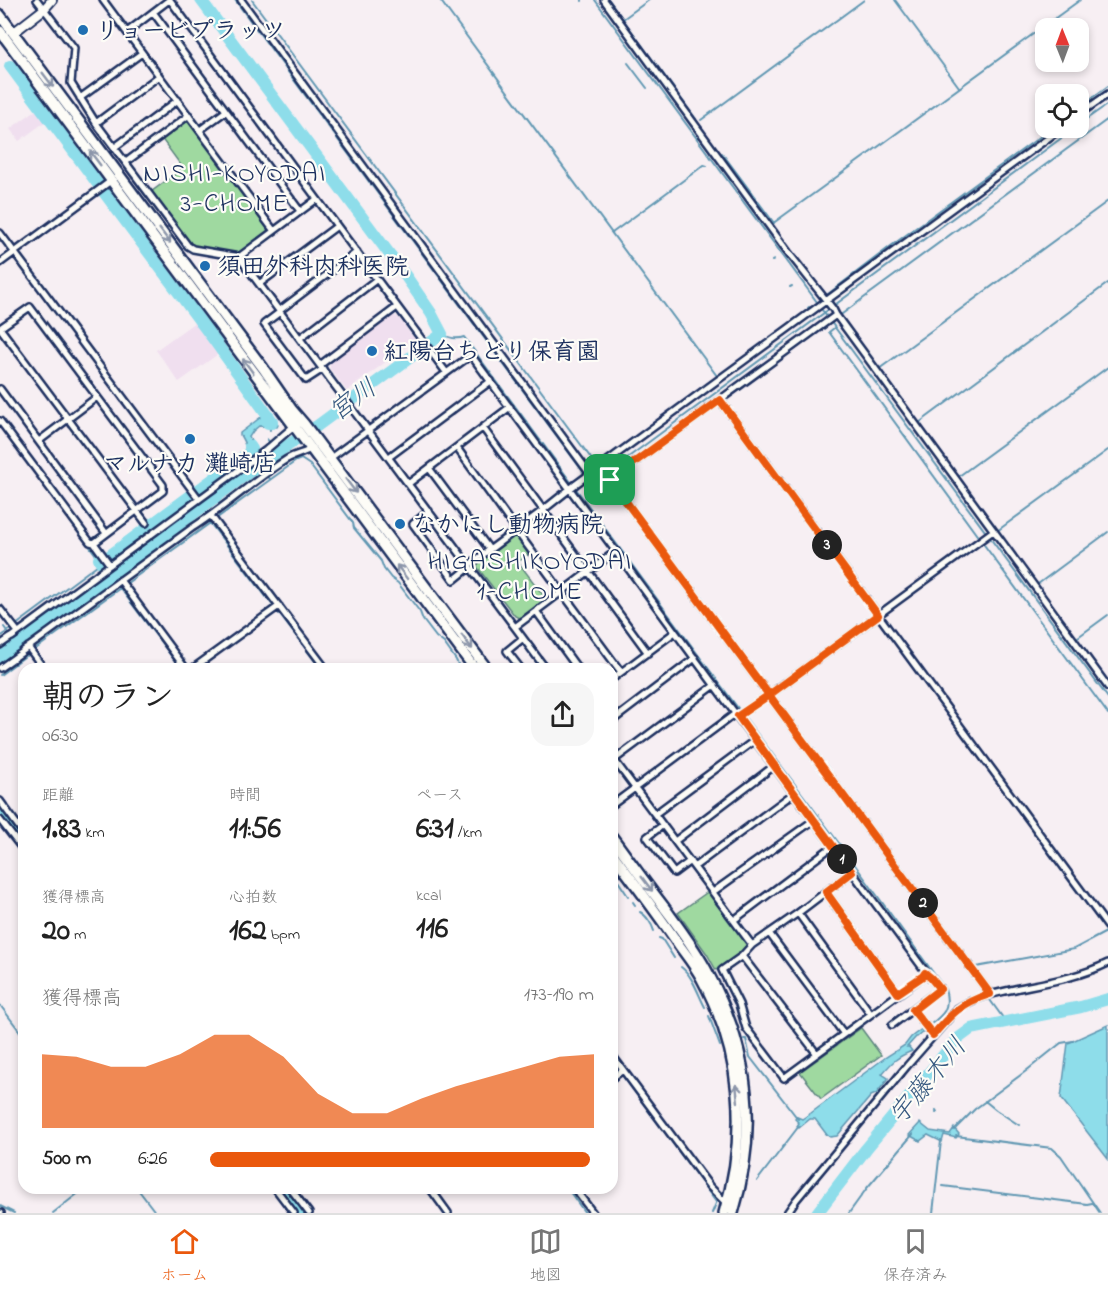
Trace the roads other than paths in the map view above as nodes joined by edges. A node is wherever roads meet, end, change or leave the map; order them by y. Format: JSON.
{"nodes":[{"id":1,"x":37,"y":0,"type":"edge"},
{"id":2,"x":52,"y":0,"type":"edge"},
{"id":3,"x":103,"y":0,"type":"edge"},
{"id":4,"x":170,"y":0,"type":"edge"},
{"id":5,"x":241,"y":0,"type":"edge"},
{"id":6,"x":604,"y":0,"type":"edge"},
{"id":7,"x":44,"y":9,"type":"junction"},
{"id":8,"x":153,"y":12,"type":"junction"},
{"id":9,"x":0,"y":15,"type":"edge"},
{"id":10,"x":0,"y":31,"type":"edge"},
{"id":11,"x":127,"y":32,"type":"junction"},
{"id":12,"x":13,"y":33,"type":"junction"},
{"id":13,"x":142,"y":52,"type":"junction"},
{"id":14,"x":159,"y":76,"type":"junction"},
{"id":15,"x":1108,"y":93,"type":"edge"},
{"id":16,"x":80,"y":98,"type":"junction"},
{"id":17,"x":178,"y":100,"type":"junction"},
{"id":18,"x":1089,"y":107,"type":"edge"},
{"id":19,"x":226,"y":111,"type":"junction"},
{"id":20,"x":189,"y":115,"type":"junction"},
{"id":21,"x":96,"y":123,"type":"junction"},
{"id":22,"x":200,"y":130,"type":"junction"},
{"id":23,"x":1049,"y":138,"type":"edge"},
{"id":24,"x":115,"y":147,"type":"junction"},
{"id":25,"x":126,"y":162,"type":"junction"},
{"id":26,"x":109,"y":183,"type":"junction"},
{"id":27,"x":316,"y":199,"type":"junction"},
{"id":28,"x":300,"y":211,"type":"junction"},
{"id":29,"x":337,"y":226,"type":"junction"},
{"id":30,"x":274,"y":231,"type":"junction"},
{"id":31,"x":0,"y":233,"type":"edge"},
{"id":32,"x":14,"y":252,"type":"junction"},
{"id":33,"x":357,"y":252,"type":"junction"},
{"id":34,"x":239,"y":257,"type":"junction"},
{"id":35,"x":0,"y":263,"type":"edge"},
{"id":36,"x":377,"y":279,"type":"junction"},
{"id":37,"x":259,"y":284,"type":"junction"},
{"id":38,"x":397,"y":307,"type":"junction"},
{"id":39,"x":280,"y":311,"type":"junction"},
{"id":40,"x":830,"y":312,"type":"junction"},
{"id":41,"x":0,"y":328,"type":"edge"},
{"id":42,"x":300,"y":338,"type":"junction"},
{"id":43,"x":321,"y":367,"type":"junction"},
{"id":44,"x":446,"y":372,"type":"junction"},
{"id":45,"x":491,"y":381,"type":"junction"},
{"id":46,"x":0,"y":389,"type":"edge"},
{"id":47,"x":97,"y":397,"type":"junction"},
{"id":48,"x":720,"y":400,"type":"junction"},
{"id":49,"x":510,"y":407,"type":"junction"},
{"id":50,"x":68,"y":418,"type":"junction"},
{"id":51,"x":0,"y":421,"type":"edge"},
{"id":52,"x":299,"y":425,"type":"junction"},
{"id":53,"x":483,"y":428,"type":"junction"},
{"id":54,"x":368,"y":429,"type":"junction"},
{"id":55,"x":39,"y":441,"type":"junction"},
{"id":56,"x":313,"y":444,"type":"junction"},
{"id":57,"x":457,"y":448,"type":"junction"},
{"id":58,"x":389,"y":457,"type":"junction"},
{"id":59,"x":326,"y":461,"type":"junction"},
{"id":60,"x":429,"y":468,"type":"junction"},
{"id":61,"x":607,"y":472,"type":"junction"},
{"id":62,"x":588,"y":475,"type":"junction"},
{"id":63,"x":408,"y":484,"type":"junction"},
{"id":64,"x":573,"y":487,"type":"junction"},
{"id":65,"x":196,"y":495,"type":"junction"},
{"id":66,"x":137,"y":511,"type":"junction"},
{"id":67,"x":542,"y":511,"type":"junction"},
{"id":68,"x":429,"y":512,"type":"junction"},
{"id":69,"x":213,"y":519,"type":"junction"},
{"id":70,"x":146,"y":523,"type":"dead end"},
{"id":71,"x":516,"y":530,"type":"junction"},
{"id":72,"x":106,"y":533,"type":"junction"},
{"id":73,"x":989,"y":533,"type":"junction"},
{"id":74,"x":94,"y":543,"type":"junction"},
{"id":75,"x":489,"y":549,"type":"junction"},
{"id":76,"x":616,"y":551,"type":"junction"},
{"id":77,"x":107,"y":560,"type":"junction"},
{"id":78,"x":470,"y":566,"type":"junction"},
{"id":79,"x":588,"y":572,"type":"junction"},
{"id":80,"x":122,"y":584,"type":"junction"},
{"id":81,"x":562,"y":592,"type":"junction"},
{"id":82,"x":277,"y":607,"type":"junction"},
{"id":83,"x":0,"y":609,"type":"edge"},
{"id":84,"x":536,"y":611,"type":"junction"},
{"id":85,"x":876,"y":616,"type":"junction"},
{"id":86,"x":515,"y":627,"type":"junction"},
{"id":87,"x":15,"y":629,"type":"junction"},
{"id":88,"x":675,"y":632,"type":"junction"},
{"id":89,"x":524,"y":638,"type":"junction"},
{"id":90,"x":0,"y":645,"type":"edge"},
{"id":91,"x":27,"y":651,"type":"junction"},
{"id":92,"x":648,"y":653,"type":"junction"},
{"id":93,"x":695,"y":658,"type":"junction"},
{"id":94,"x":38,"y":663,"type":"edge"},
{"id":95,"x":181,"y":663,"type":"edge"},
{"id":96,"x":200,"y":663,"type":"edge"},
{"id":97,"x":321,"y":663,"type":"edge"},
{"id":98,"x":471,"y":663,"type":"edge"},
{"id":99,"x":482,"y":663,"type":"edge"},
{"id":100,"x":516,"y":663,"type":"edge"},
{"id":101,"x":542,"y":663,"type":"edge"},
{"id":102,"x":574,"y":663,"type":"edge"},
{"id":103,"x":614,"y":663,"type":"edge"},
{"id":104,"x":0,"y":668,"type":"edge"},
{"id":105,"x":618,"y":668,"type":"edge"},
{"id":106,"x":621,"y":672,"type":"junction"},
{"id":107,"x":618,"y":674,"type":"edge"},
{"id":108,"x":715,"y":685,"type":"junction"},
{"id":109,"x":1108,"y":687,"type":"edge"},
{"id":110,"x":767,"y":696,"type":"junction"},
{"id":111,"x":740,"y":714,"type":"junction"},
{"id":112,"x":618,"y":716,"type":"edge"},
{"id":113,"x":755,"y":740,"type":"junction"},
{"id":114,"x":618,"y":755,"type":"edge"},
{"id":115,"x":618,"y":766,"type":"edge"},
{"id":116,"x":774,"y":766,"type":"junction"},
{"id":117,"x":634,"y":788,"type":"junction"},
{"id":118,"x":794,"y":793,"type":"junction"},
{"id":119,"x":618,"y":800,"type":"edge"},
{"id":120,"x":0,"y":801,"type":"edge"},
{"id":121,"x":655,"y":814,"type":"junction"},
{"id":122,"x":0,"y":820,"type":"edge"},
{"id":123,"x":814,"y":820,"type":"junction"},
{"id":124,"x":663,"y":825,"type":"junction"},
{"id":125,"x":18,"y":826,"type":"edge"},
{"id":126,"x":675,"y":841,"type":"junction"},
{"id":127,"x":18,"y":843,"type":"edge"},
{"id":128,"x":618,"y":845,"type":"edge"},
{"id":129,"x":833,"y":846,"type":"junction"},
{"id":130,"x":618,"y":861,"type":"edge"},
{"id":131,"x":690,"y":861,"type":"junction"},
{"id":132,"x":694,"y":867,"type":"junction"},
{"id":133,"x":852,"y":872,"type":"junction"},
{"id":134,"x":713,"y":892,"type":"junction"},
{"id":135,"x":826,"y":892,"type":"junction"},
{"id":136,"x":798,"y":913,"type":"junction"},
{"id":137,"x":734,"y":920,"type":"junction"},
{"id":138,"x":1108,"y":927,"type":"edge"},
{"id":139,"x":769,"y":933,"type":"junction"},
{"id":140,"x":752,"y":945,"type":"junction"},
{"id":141,"x":742,"y":956,"type":"junction"},
{"id":142,"x":1108,"y":963,"type":"edge"},
{"id":143,"x":925,"y":973,"type":"junction"},
{"id":144,"x":898,"y":993,"type":"junction"},
{"id":145,"x":990,"y":994,"type":"junction"},
{"id":146,"x":913,"y":1010,"type":"junction"},
{"id":147,"x":871,"y":1014,"type":"junction"},
{"id":148,"x":892,"y":1025,"type":"dead end"},
{"id":149,"x":844,"y":1034,"type":"junction"},
{"id":150,"x":933,"y":1035,"type":"junction"},
{"id":151,"x":817,"y":1054,"type":"junction"},
{"id":152,"x":618,"y":1063,"type":"edge"},
{"id":153,"x":623,"y":1070,"type":"junction"},
{"id":154,"x":618,"y":1074,"type":"edge"},
{"id":155,"x":280,"y":1194,"type":"edge"},
{"id":156,"x":295,"y":1194,"type":"edge"},
{"id":157,"x":434,"y":1194,"type":"edge"},
{"id":158,"x":579,"y":1194,"type":"edge"},
{"id":159,"x":725,"y":1209,"type":"edge"},
{"id":160,"x":294,"y":1213,"type":"edge"},
{"id":161,"x":309,"y":1213,"type":"edge"},
{"id":162,"x":448,"y":1213,"type":"edge"},
{"id":163,"x":593,"y":1213,"type":"edge"},
{"id":164,"x":733,"y":1213,"type":"edge"},
{"id":165,"x":787,"y":1213,"type":"edge"}],
"edges":[{"from":1,"to":7,"type":"street"},
{"from":2,"to":7,"type":"street"},
{"from":3,"to":11,"type":"street"},
{"from":4,"to":8,"type":"street"},
{"from":4,"to":27,"type":"street"},
{"from":5,"to":62,"type":"street"},
{"from":6,"to":40,"type":"street"},
{"from":7,"to":12,"type":"street"},
{"from":7,"to":16,"type":"street"},
{"from":8,"to":11,"type":"street"},
{"from":8,"to":19,"type":"street"},
{"from":9,"to":12,"type":"highway"},
{"from":26,"to":10,"type":"highway","one_way":true},
{"from":11,"to":13,"type":"street"},
{"from":12,"to":26,"type":"highway","one_way":true},
{"from":13,"to":14,"type":"street"},
{"from":13,"to":16,"type":"street"},
{"from":14,"to":17,"type":"street"},
{"from":14,"to":21,"type":"street"},
{"from":15,"to":18,"type":"street"},
{"from":16,"to":21,"type":"street"},
{"from":17,"to":20,"type":"street"},
{"from":17,"to":24,"type":"street"},
{"from":19,"to":22,"type":"street"},
{"from":19,"to":28,"type":"street"},
{"from":20,"to":22,"type":"street"},
{"from":20,"to":25,"type":"street"},
{"from":21,"to":24,"type":"street"},
{"from":22,"to":30,"type":"street"},
{"from":23,"to":40,"type":"street"},
{"from":24,"to":25,"type":"street"},
{"from":25,"to":34,"type":"street"},
{"from":26,"to":32,"type":"street"},
{"from":26,"to":52,"type":"highway"},
{"from":27,"to":28,"type":"street"},
{"from":27,"to":29,"type":"street"},
{"from":28,"to":30,"type":"street"},
{"from":29,"to":33,"type":"street"},
{"from":29,"to":37,"type":"street"},
{"from":30,"to":34,"type":"street"},
{"from":31,"to":32,"type":"street"},
{"from":32,"to":35,"type":"street"},
{"from":32,"to":65,"type":"street"},
{"from":33,"to":36,"type":"street"},
{"from":33,"to":39,"type":"street"},
{"from":34,"to":37,"type":"street"},
{"from":36,"to":38,"type":"street"},
{"from":36,"to":42,"type":"street"},
{"from":37,"to":39,"type":"street"},
{"from":38,"to":43,"type":"street"},
{"from":38,"to":44,"type":"street"},
{"from":39,"to":42,"type":"street"},
{"from":39,"to":43,"type":"street"},
{"from":40,"to":48,"type":"street"},
{"from":40,"to":61,"type":"street"},
{"from":40,"to":73,"type":"street"},
{"from":41,"to":47,"type":"street"},
{"from":41,"to":50,"type":"street"},
{"from":42,"to":43,"type":"street"},
{"from":43,"to":54,"type":"street"},
{"from":44,"to":45,"type":"street"},
{"from":44,"to":54,"type":"street"},
{"from":45,"to":49,"type":"street"},
{"from":45,"to":58,"type":"street"},
{"from":46,"to":55,"type":"street"},
{"from":47,"to":50,"type":"street"},
{"from":47,"to":66,"type":"street"},
{"from":48,"to":61,"type":"street"},
{"from":48,"to":85,"type":"street"},
{"from":49,"to":53,"type":"street"},
{"from":49,"to":64,"type":"street"},
{"from":50,"to":55,"type":"street"},
{"from":50,"to":66,"type":"street"},
{"from":51,"to":74,"type":"street"},
{"from":52,"to":56,"type":"highway"},
{"from":52,"to":65,"type":"street"},
{"from":53,"to":57,"type":"street"},
{"from":53,"to":67,"type":"street"},
{"from":54,"to":58,"type":"street"},
{"from":54,"to":59,"type":"street"},
{"from":55,"to":72,"type":"street"},
{"from":56,"to":59,"type":"highway"},
{"from":56,"to":69,"type":"street"},
{"from":57,"to":60,"type":"street"},
{"from":57,"to":71,"type":"street"},
{"from":58,"to":63,"type":"street"},
{"from":98,"to":59,"type":"highway","one_way":true},
{"from":59,"to":99,"type":"highway","one_way":true},
{"from":60,"to":63,"type":"street"},
{"from":60,"to":75,"type":"street"},
{"from":61,"to":62,"type":"street"},
{"from":61,"to":110,"type":"street"},
{"from":62,"to":64,"type":"street"},
{"from":63,"to":68,"type":"street"},
{"from":64,"to":67,"type":"street"},
{"from":64,"to":76,"type":"street"},
{"from":65,"to":77,"type":"street"},
{"from":66,"to":70,"type":"street"},
{"from":66,"to":72,"type":"street"},
{"from":67,"to":71,"type":"street"},
{"from":67,"to":79,"type":"street"},
{"from":68,"to":78,"type":"street"},
{"from":68,"to":78,"type":"street"},
{"from":69,"to":80,"type":"street"},
{"from":69,"to":82,"type":"street"},
{"from":71,"to":75,"type":"street"},
{"from":71,"to":81,"type":"street"},
{"from":72,"to":74,"type":"street"},
{"from":73,"to":85,"type":"street"},
{"from":73,"to":109,"type":"street"},
{"from":74,"to":77,"type":"street"},
{"from":75,"to":78,"type":"street"},
{"from":76,"to":79,"type":"street"},
{"from":76,"to":88,"type":"street"},
{"from":77,"to":87,"type":"street"},
{"from":78,"to":86,"type":"street"},
{"from":79,"to":81,"type":"street"},
{"from":79,"to":92,"type":"street"},
{"from":80,"to":91,"type":"street"},
{"from":80,"to":95,"type":"street"},
{"from":81,"to":84,"type":"street"},
{"from":81,"to":103,"type":"street"},
{"from":82,"to":96,"type":"street"},
{"from":82,"to":97,"type":"street"},
{"from":83,"to":87,"type":"street"},
{"from":84,"to":86,"type":"street"},
{"from":84,"to":102,"type":"street"},
{"from":85,"to":110,"type":"street"},
{"from":85,"to":138,"type":"street"},
{"from":86,"to":89,"type":"street"},
{"from":87,"to":90,"type":"street"},
{"from":88,"to":92,"type":"street"},
{"from":88,"to":93,"type":"street"},
{"from":89,"to":100,"type":"street"},
{"from":89,"to":101,"type":"street"},
{"from":91,"to":94,"type":"street"},
{"from":91,"to":104,"type":"street"},
{"from":92,"to":106,"type":"street"},
{"from":93,"to":108,"type":"street"},
{"from":93,"to":112,"type":"street"},
{"from":105,"to":106,"type":"street"},
{"from":106,"to":107,"type":"street"},
{"from":108,"to":111,"type":"street"},
{"from":108,"to":114,"type":"street"},
{"from":110,"to":111,"type":"street"},
{"from":110,"to":145,"type":"street"},
{"from":111,"to":113,"type":"street"},
{"from":111,"to":117,"type":"street"},
{"from":113,"to":116,"type":"street"},
{"from":113,"to":121,"type":"street"},
{"from":115,"to":117,"type":"street"},
{"from":116,"to":118,"type":"street"},
{"from":116,"to":126,"type":"street"},
{"from":117,"to":119,"type":"street"},
{"from":117,"to":121,"type":"street"},
{"from":118,"to":123,"type":"street"},
{"from":118,"to":132,"type":"street"},
{"from":120,"to":125,"type":"street"},
{"from":121,"to":124,"type":"street"},
{"from":122,"to":127,"type":"street"},
{"from":123,"to":129,"type":"street"},
{"from":123,"to":134,"type":"street"},
{"from":124,"to":126,"type":"street"},
{"from":124,"to":131,"type":"street"},
{"from":126,"to":131,"type":"street"},
{"from":128,"to":164,"type":"highway","one_way":true},
{"from":129,"to":133,"type":"street"},
{"from":129,"to":137,"type":"street"},
{"from":159,"to":130,"type":"highway","one_way":true},
{"from":131,"to":132,"type":"street"},
{"from":132,"to":134,"type":"street"},
{"from":133,"to":135,"type":"street"},
{"from":133,"to":143,"type":"street"},
{"from":134,"to":137,"type":"street"},
{"from":135,"to":136,"type":"street"},
{"from":135,"to":144,"type":"street"},
{"from":136,"to":139,"type":"street"},
{"from":136,"to":147,"type":"street"},
{"from":137,"to":140,"type":"street"},
{"from":139,"to":140,"type":"street"},
{"from":139,"to":149,"type":"street"},
{"from":140,"to":141,"type":"street"},
{"from":141,"to":151,"type":"street"},
{"from":141,"to":151,"type":"street"},
{"from":142,"to":145,"type":"street"},
{"from":143,"to":144,"type":"street"},
{"from":143,"to":146,"type":"street"},
{"from":144,"to":147,"type":"street"},
{"from":145,"to":150,"type":"street"},
{"from":146,"to":148,"type":"street"},
{"from":146,"to":150,"type":"street"},
{"from":147,"to":149,"type":"street"},
{"from":149,"to":151,"type":"street"},
{"from":150,"to":165,"type":"street"},
{"from":152,"to":153,"type":"street"},
{"from":153,"to":154,"type":"street"},
{"from":153,"to":159,"type":"street"},
{"from":155,"to":160,"type":"street"},
{"from":156,"to":161,"type":"street"},
{"from":157,"to":162,"type":"street"},
{"from":158,"to":163,"type":"street"}]}
